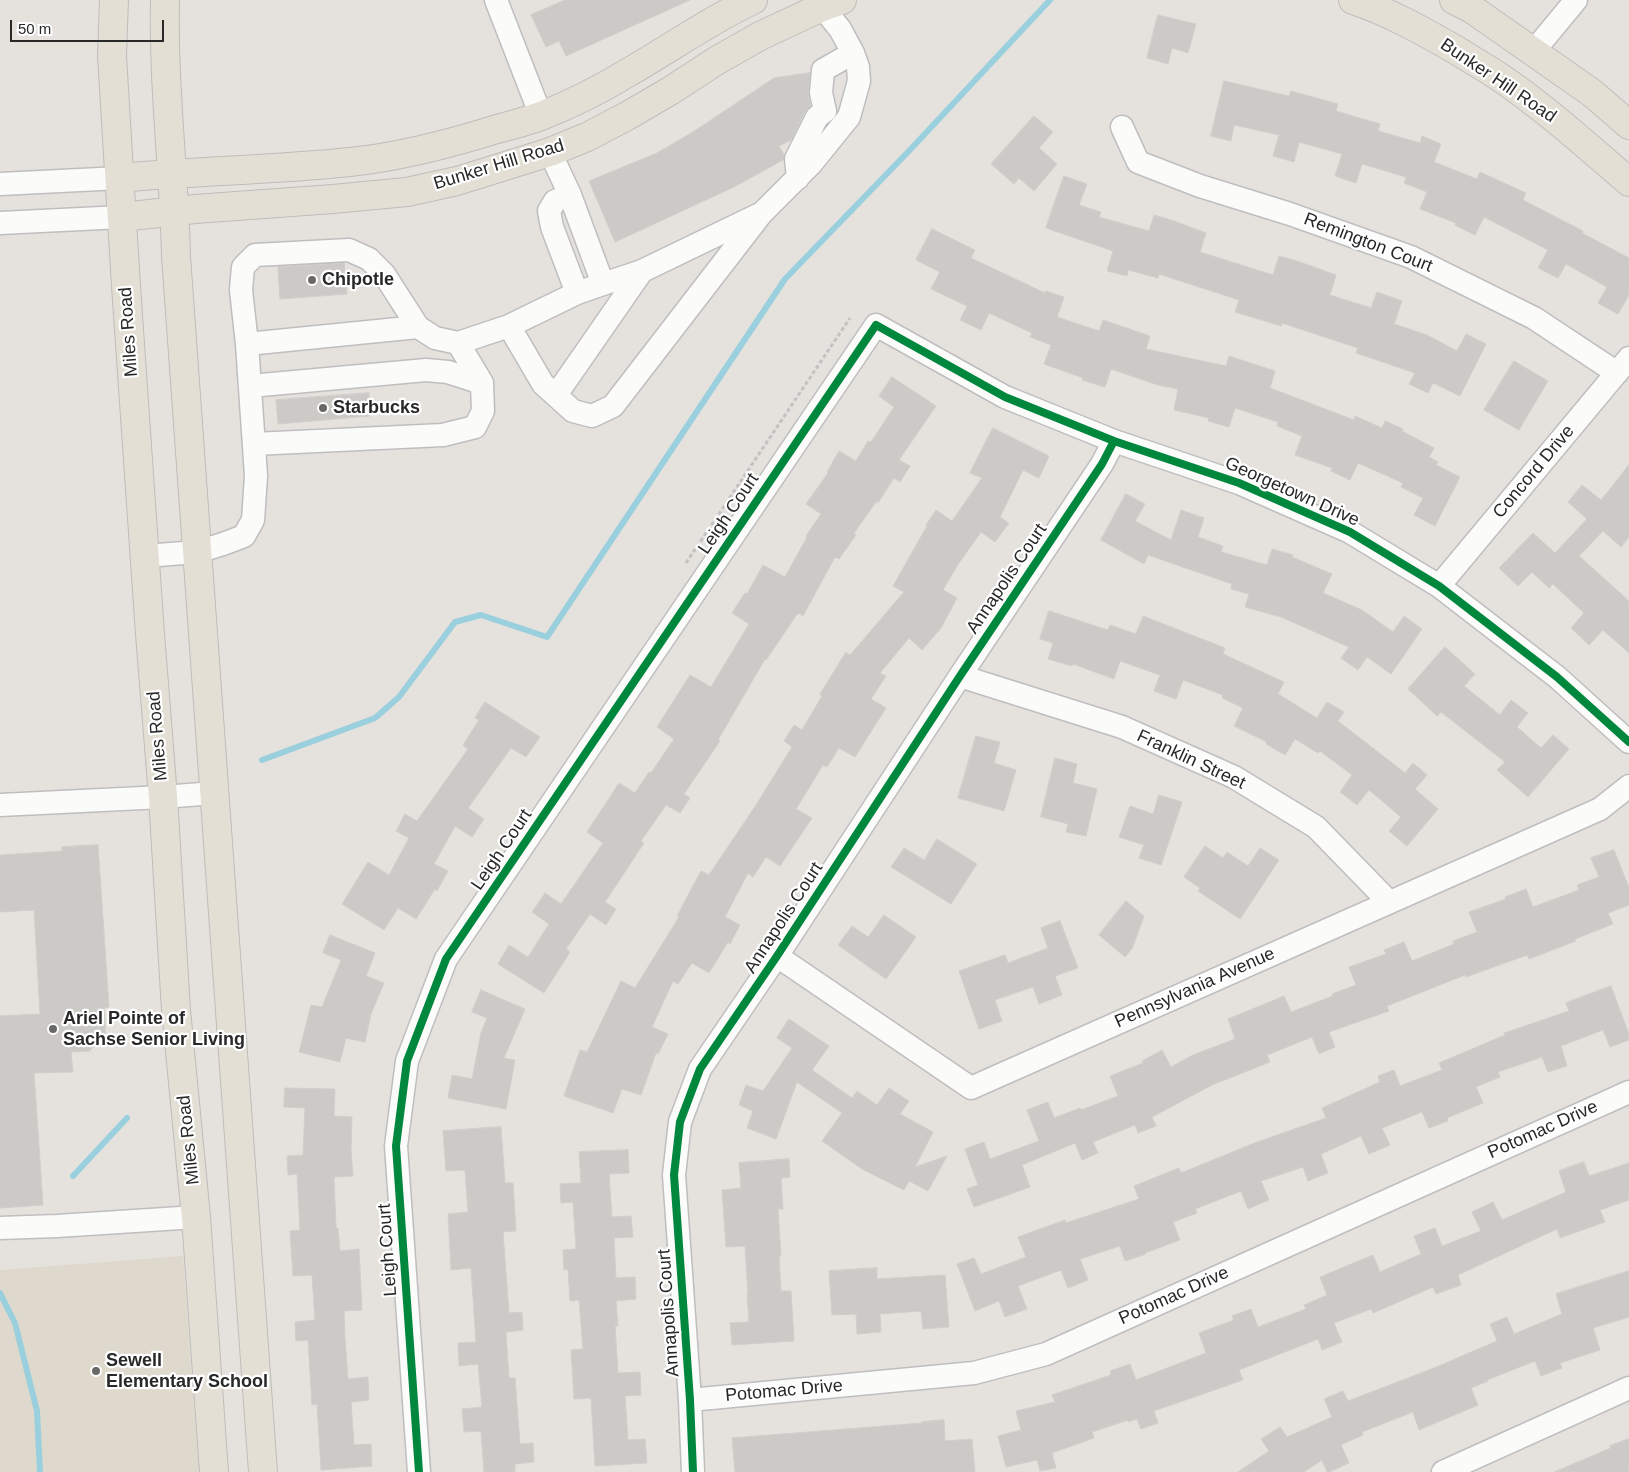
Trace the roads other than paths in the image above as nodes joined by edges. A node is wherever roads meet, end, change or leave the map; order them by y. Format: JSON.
{"nodes":[{"id":1,"x":114,"y":0,"type":"edge"},
{"id":2,"x":165,"y":0,"type":"edge"},
{"id":3,"x":496,"y":0,"type":"edge"},
{"id":4,"x":753,"y":0,"type":"edge"},
{"id":5,"x":1353,"y":0,"type":"edge"},
{"id":6,"x":1454,"y":0,"type":"edge"},
{"id":7,"x":1576,"y":0,"type":"edge"},
{"id":8,"x":828,"y":2,"type":"edge"},
{"id":9,"x":1534,"y":52,"type":"junction"},
{"id":10,"x":853,"y":53,"type":"junction"},
{"id":11,"x":541,"y":116,"type":"junction"},
{"id":12,"x":1629,"y":125,"type":"edge"},
{"id":13,"x":1122,"y":127,"type":"dead end"},
{"id":14,"x":550,"y":152,"type":"junction"},
{"id":15,"x":173,"y":173,"type":"junction"},
{"id":16,"x":120,"y":178,"type":"junction"},
{"id":17,"x":798,"y":178,"type":"junction"},
{"id":18,"x":1629,"y":182,"type":"edge"},
{"id":19,"x":0,"y":184,"type":"edge"},
{"id":20,"x":570,"y":195,"type":"junction"},
{"id":21,"x":175,"y":212,"type":"junction"},
{"id":22,"x":762,"y":214,"type":"junction"},
{"id":23,"x":122,"y":217,"type":"junction"},
{"id":24,"x":0,"y":223,"type":"edge"},
{"id":25,"x":642,"y":271,"type":"junction"},
{"id":26,"x":603,"y":284,"type":"junction"},
{"id":27,"x":577,"y":293,"type":"junction"},
{"id":28,"x":876,"y":325,"type":"joint"},
{"id":29,"x":508,"y":326,"type":"junction"},
{"id":30,"x":418,"y":327,"type":"junction"},
{"id":31,"x":458,"y":342,"type":"junction"},
{"id":32,"x":247,"y":344,"type":"junction"},
{"id":33,"x":1623,"y":366,"type":"edge"},
{"id":34,"x":482,"y":383,"type":"junction"},
{"id":35,"x":250,"y":386,"type":"junction"},
{"id":36,"x":556,"y":395,"type":"junction"},
{"id":37,"x":1114,"y":441,"type":"junction"},
{"id":38,"x":254,"y":444,"type":"junction"},
{"id":39,"x":197,"y":552,"type":"junction"},
{"id":40,"x":144,"y":556,"type":"junction"},
{"id":41,"x":1439,"y":586,"type":"junction"},
{"id":42,"x":960,"y":676,"type":"junction"},
{"id":43,"x":1629,"y":742,"type":"edge"},
{"id":44,"x":1629,"y":786,"type":"edge"},
{"id":45,"x":214,"y":793,"type":"junction"},
{"id":46,"x":163,"y":797,"type":"junction"},
{"id":47,"x":0,"y":806,"type":"edge"},
{"id":48,"x":1389,"y":902,"type":"junction"},
{"id":49,"x":777,"y":956,"type":"junction"},
{"id":50,"x":1629,"y":1092,"type":"edge"},
{"id":51,"x":196,"y":1217,"type":"junction"},
{"id":52,"x":0,"y":1228,"type":"edge"},
{"id":53,"x":1629,"y":1388,"type":"edge"},
{"id":54,"x":690,"y":1400,"type":"junction"},
{"id":55,"x":214,"y":1472,"type":"edge"},
{"id":56,"x":263,"y":1472,"type":"edge"},
{"id":57,"x":419,"y":1472,"type":"edge"},
{"id":58,"x":694,"y":1472,"type":"edge"},
{"id":59,"x":1443,"y":1472,"type":"edge"}],
"edges":[{"from":1,"to":16,"type":"main road","name":"Miles Road"},
{"from":2,"to":15,"type":"main road"},
{"from":3,"to":11,"type":"street"},
{"from":4,"to":11,"type":"main road","name":"Bunker Hill Road"},
{"from":5,"to":18,"type":"main road","name":"Bunker Hill Road"},
{"from":6,"to":9,"type":"main road"},
{"from":7,"to":9,"type":"street"},
{"from":8,"to":10,"type":"street"},
{"from":8,"to":14,"type":"main road","name":"Bunker Hill Road"},
{"from":9,"to":12,"type":"main road"},
{"from":10,"to":17,"type":"street"},
{"from":10,"to":17,"type":"street"},
{"from":11,"to":14,"type":"main road"},
{"from":11,"to":15,"type":"main road","name":"Bunker Hill Road"},
{"from":13,"to":33,"type":"street","name":"Remington Court"},
{"from":14,"to":20,"type":"street"},
{"from":14,"to":21,"type":"main road","name":"Bunker Hill Road"},
{"from":15,"to":16,"type":"main road","name":"Bunker Hill Road"},
{"from":15,"to":21,"type":"main road"},
{"from":16,"to":19,"type":"street"},
{"from":16,"to":23,"type":"main road","name":"Miles Road"},
{"from":17,"to":22,"type":"street"},
{"from":20,"to":26,"type":"street"},
{"from":20,"to":27,"type":"street"},
{"from":21,"to":23,"type":"main road","name":"Bunker Hill Road"},
{"from":21,"to":39,"type":"main road"},
{"from":22,"to":25,"type":"street"},
{"from":22,"to":36,"type":"street"},
{"from":23,"to":24,"type":"street"},
{"from":23,"to":40,"type":"main road","name":"Miles Road"},
{"from":25,"to":26,"type":"street"},
{"from":25,"to":36,"type":"street"},
{"from":26,"to":27,"type":"street"},
{"from":27,"to":29,"type":"street"},
{"from":28,"to":37,"type":"street","name":"Georgetown Drive"},
{"from":28,"to":57,"type":"street","name":"Leigh Court"},
{"from":29,"to":31,"type":"street"},
{"from":29,"to":36,"type":"street"},
{"from":30,"to":31,"type":"street"},
{"from":30,"to":32,"type":"street"},
{"from":30,"to":32,"type":"street"},
{"from":31,"to":34,"type":"street"},
{"from":32,"to":35,"type":"street"},
{"from":33,"to":41,"type":"street","name":"Concord Drive"},
{"from":34,"to":35,"type":"street"},
{"from":34,"to":38,"type":"street"},
{"from":35,"to":38,"type":"street"},
{"from":37,"to":41,"type":"street","name":"Georgetown Drive"},
{"from":37,"to":42,"type":"street","name":"Annapolis Court"},
{"from":38,"to":39,"type":"street"},
{"from":39,"to":40,"type":"street"},
{"from":39,"to":45,"type":"main road"},
{"from":40,"to":46,"type":"main road","name":"Miles Road"},
{"from":41,"to":43,"type":"street","name":"Georgetown Drive"},
{"from":42,"to":48,"type":"street","name":"Franklin Street"},
{"from":42,"to":49,"type":"street","name":"Annapolis Court"},
{"from":44,"to":48,"type":"street","name":"Pennsylvania Avenue"},
{"from":45,"to":46,"type":"street"},
{"from":45,"to":56,"type":"main road"},
{"from":46,"to":47,"type":"street"},
{"from":46,"to":51,"type":"main road","name":"Miles Road"},
{"from":48,"to":49,"type":"street","name":"Pennsylvania Avenue"},
{"from":49,"to":54,"type":"street","name":"Annapolis Court"},
{"from":50,"to":54,"type":"street","name":"Potomac Drive"},
{"from":51,"to":52,"type":"street"},
{"from":51,"to":55,"type":"main road","name":"Miles Road"},
{"from":53,"to":59,"type":"street"},
{"from":54,"to":58,"type":"street","name":"Annapolis Court"}]}
